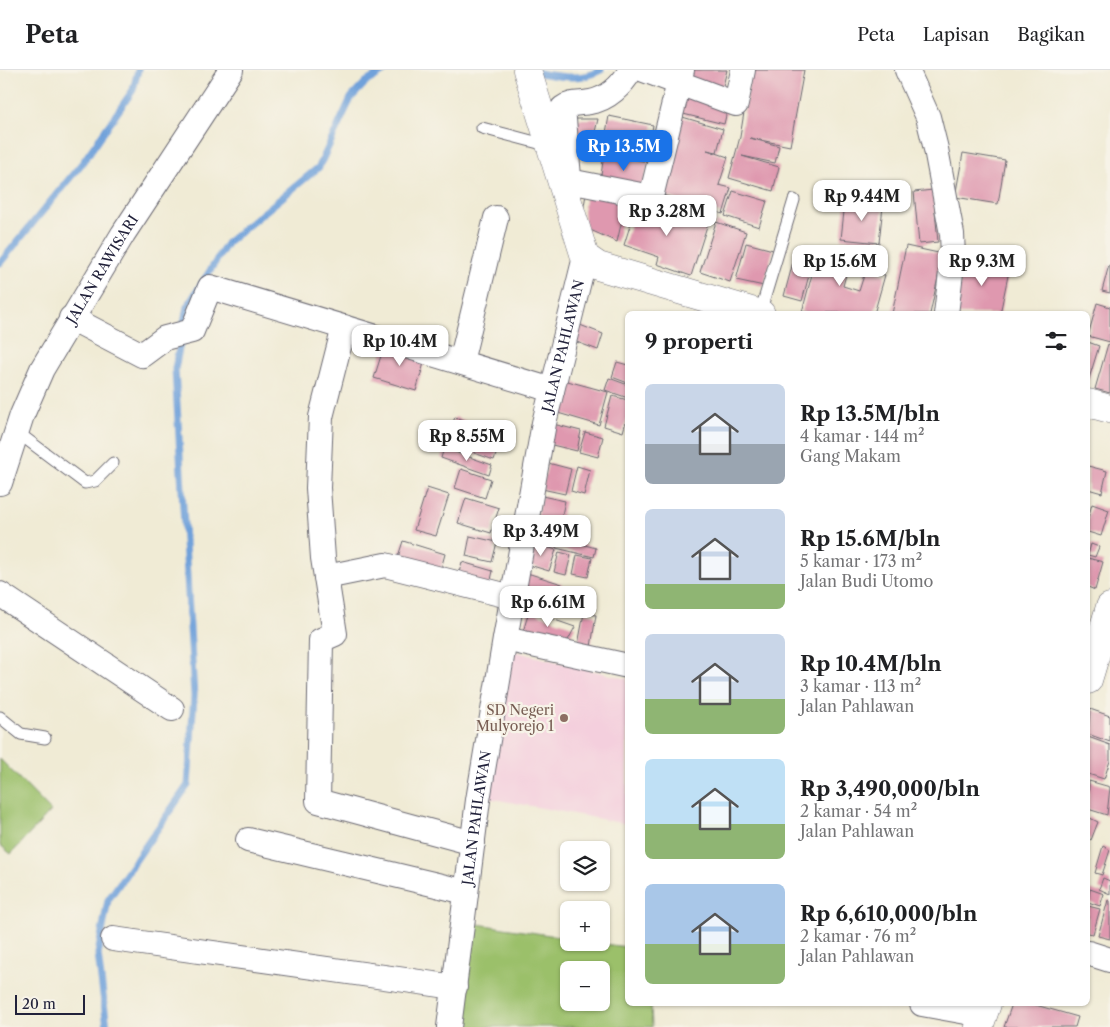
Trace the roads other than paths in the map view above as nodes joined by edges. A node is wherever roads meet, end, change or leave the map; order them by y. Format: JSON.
{"nodes":[{"id":1,"x":231,"y":70,"type":"edge"},
{"id":2,"x":528,"y":70,"type":"edge"},
{"id":3,"x":631,"y":70,"type":"edge"},
{"id":4,"x":644,"y":70,"type":"edge"},
{"id":5,"x":743,"y":70,"type":"edge"},
{"id":6,"x":908,"y":70,"type":"edge"},
{"id":7,"x":680,"y":77,"type":"edge"},
{"id":8,"x":482,"y":128,"type":"dead end"},
{"id":9,"x":552,"y":146,"type":"junction"},
{"id":10,"x":566,"y":182,"type":"junction"},
{"id":11,"x":794,"y":200,"type":"dead end"},
{"id":12,"x":496,"y":218,"type":"dead end"},
{"id":13,"x":586,"y":257,"type":"junction"},
{"id":14,"x":751,"y":311,"type":"edge"},
{"id":15,"x":762,"y":311,"type":"edge"},
{"id":16,"x":946,"y":311,"type":"edge"},
{"id":17,"x":72,"y":318,"type":"junction"},
{"id":18,"x":344,"y":328,"type":"junction"},
{"id":19,"x":461,"y":362,"type":"junction"},
{"id":20,"x":552,"y":390,"type":"junction"},
{"id":21,"x":1090,"y":404,"type":"edge"},
{"id":22,"x":1110,"y":409,"type":"edge"},
{"id":23,"x":17,"y":432,"type":"junction"},
{"id":24,"x":113,"y":463,"type":"dead end"},
{"id":25,"x":0,"y":483,"type":"edge"},
{"id":26,"x":326,"y":577,"type":"junction"},
{"id":27,"x":0,"y":594,"type":"edge"},
{"id":28,"x":512,"y":596,"type":"junction"},
{"id":29,"x":1110,"y":607,"type":"edge"},
{"id":30,"x":505,"y":639,"type":"junction"},
{"id":31,"x":625,"y":665,"type":"edge"},
{"id":32,"x":1090,"y":673,"type":"edge"},
{"id":33,"x":172,"y":709,"type":"dead end"},
{"id":34,"x":0,"y":717,"type":"edge"},
{"id":35,"x":45,"y":738,"type":"dead end"},
{"id":36,"x":248,"y":840,"type":"dead end"},
{"id":37,"x":473,"y":843,"type":"junction"},
{"id":38,"x":466,"y":892,"type":"junction"},
{"id":39,"x":113,"y":939,"type":"dead end"},
{"id":40,"x":1090,"y":954,"type":"edge"},
{"id":41,"x":1110,"y":960,"type":"edge"},
{"id":42,"x":455,"y":987,"type":"junction"},
{"id":43,"x":933,"y":1006,"type":"edge"},
{"id":44,"x":983,"y":1015,"type":"edge"},
{"id":45,"x":449,"y":1027,"type":"edge"}],
"edges":[{"from":1,"to":17,"type":"street","name":"JALAN RAWISARI"},
{"from":2,"to":9,"type":"street"},
{"from":3,"to":10,"type":"street"},
{"from":4,"to":7,"type":"street"},
{"from":5,"to":7,"type":"street"},
{"from":6,"to":16,"type":"street"},
{"from":7,"to":10,"type":"street"},
{"from":8,"to":9,"type":"lane"},
{"from":9,"to":10,"type":"street"},
{"from":10,"to":13,"type":"street"},
{"from":11,"to":15,"type":"lane"},
{"from":12,"to":19,"type":"street"},
{"from":13,"to":14,"type":"street"},
{"from":13,"to":20,"type":"street","name":"JALAN PAHLAWAN"},
{"from":17,"to":18,"type":"street"},
{"from":17,"to":23,"type":"street","name":"JALAN RAWISARI"},
{"from":18,"to":19,"type":"street"},
{"from":18,"to":26,"type":"street"},
{"from":19,"to":20,"type":"street"},
{"from":20,"to":28,"type":"street","name":"JALAN PAHLAWAN"},
{"from":21,"to":22,"type":"street"},
{"from":23,"to":24,"type":"lane"},
{"from":23,"to":25,"type":"street","name":"JALAN RAWISARI"},
{"from":26,"to":28,"type":"street"},
{"from":26,"to":37,"type":"street"},
{"from":27,"to":33,"type":"street"},
{"from":28,"to":30,"type":"street","name":"JALAN PAHLAWAN"},
{"from":29,"to":32,"type":"street"},
{"from":30,"to":31,"type":"street"},
{"from":30,"to":37,"type":"street","name":"JALAN PAHLAWAN"},
{"from":34,"to":35,"type":"lane"},
{"from":36,"to":38,"type":"street"},
{"from":37,"to":38,"type":"street","name":"JALAN PAHLAWAN"},
{"from":38,"to":42,"type":"street","name":"JALAN PAHLAWAN"},
{"from":39,"to":42,"type":"street"},
{"from":40,"to":41,"type":"street"},
{"from":42,"to":45,"type":"street","name":"JALAN PAHLAWAN"},
{"from":43,"to":44,"type":"street"}]}
